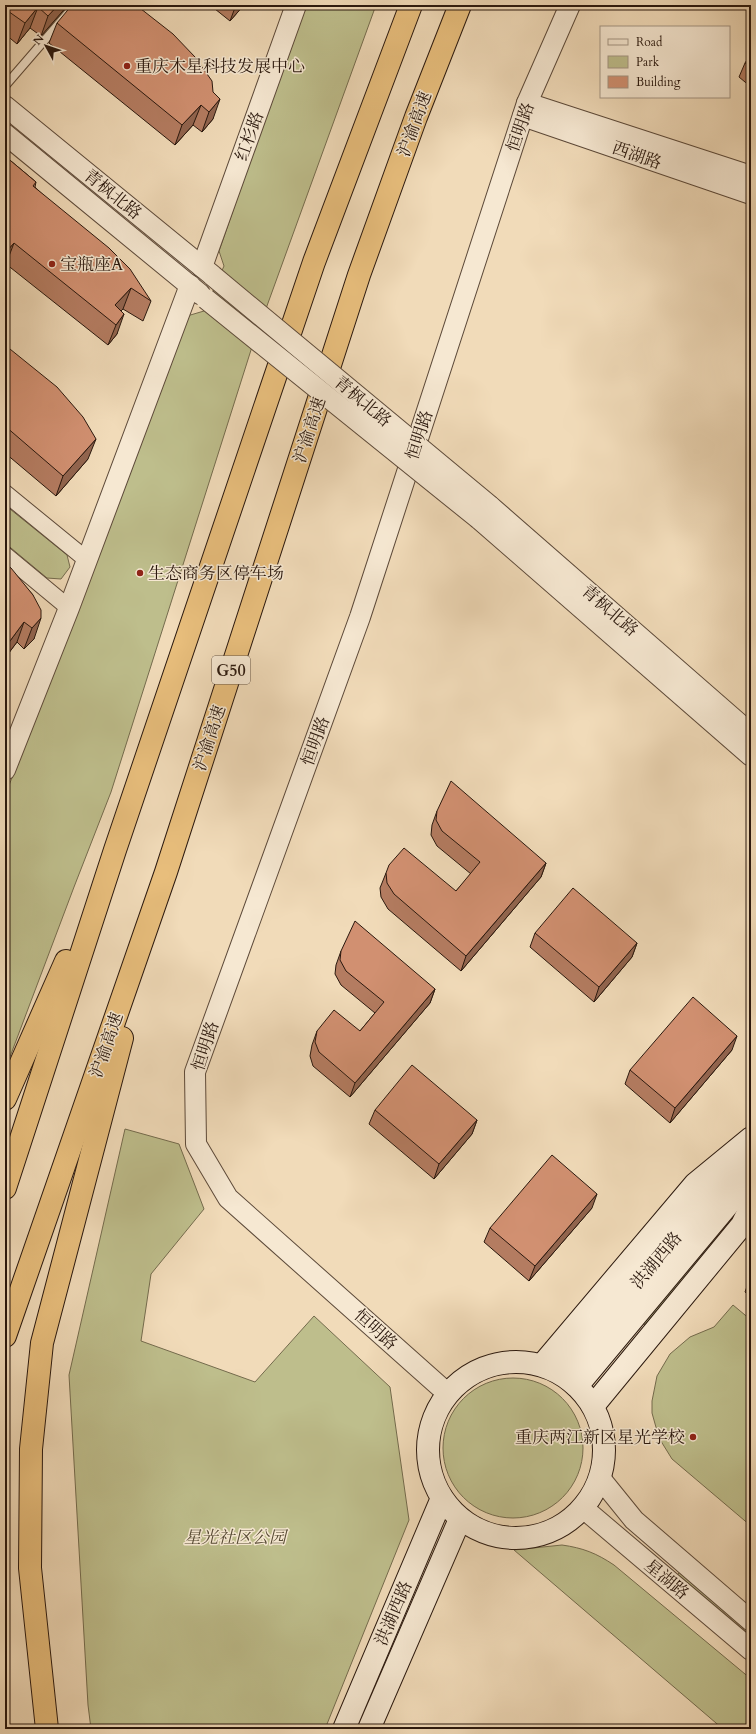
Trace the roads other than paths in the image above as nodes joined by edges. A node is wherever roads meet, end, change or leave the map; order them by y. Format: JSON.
{"nodes":[{"id":1,"x":75,"y":5,"type":"edge"},
{"id":2,"x":296,"y":5,"type":"edge"},
{"id":3,"x":411,"y":5,"type":"edge"},
{"id":4,"x":460,"y":5,"type":"edge"},
{"id":5,"x":570,"y":5,"type":"edge"},
{"id":6,"x":5,"y":86,"type":"edge"},
{"id":7,"x":5,"y":106,"type":"edge"},
{"id":8,"x":525,"y":109,"type":"junction"},
{"id":9,"x":5,"y":134,"type":"edge"},
{"id":10,"x":751,"y":176,"type":"edge"},
{"id":11,"x":751,"y":194,"type":"edge"},
{"id":12,"x":208,"y":272,"type":"junction"},
{"id":13,"x":190,"y":285,"type":"junction"},
{"id":14,"x":5,"y":493,"type":"edge"},
{"id":15,"x":484,"y":513,"type":"junction"},
{"id":16,"x":5,"y":555,"type":"edge"},
{"id":17,"x":87,"y":560,"type":"junction"},
{"id":18,"x":69,"y":608,"type":"junction"},
{"id":19,"x":751,"y":734,"type":"edge"},
{"id":20,"x":751,"y":756,"type":"edge"},
{"id":21,"x":5,"y":770,"type":"edge"},
{"id":22,"x":115,"y":850,"type":"junction"},
{"id":23,"x":166,"y":872,"type":"junction"},
{"id":24,"x":5,"y":1099,"type":"edge"},
{"id":25,"x":751,"y":1138,"type":"edge"},
{"id":26,"x":751,"y":1148,"type":"edge"},
{"id":27,"x":751,"y":1177,"type":"edge"},
{"id":28,"x":5,"y":1188,"type":"edge"},
{"id":29,"x":751,"y":1207,"type":"edge"},
{"id":30,"x":5,"y":1336,"type":"edge"},
{"id":31,"x":560,"y":1375,"type":"junction"},
{"id":32,"x":447,"y":1393,"type":"junction"},
{"id":33,"x":593,"y":1406,"type":"junction"},
{"id":34,"x":600,"y":1478,"type":"junction"},
{"id":35,"x":442,"y":1498,"type":"junction"},
{"id":36,"x":583,"y":1508,"type":"junction"},
{"id":37,"x":460,"y":1519,"type":"junction"},
{"id":38,"x":751,"y":1621,"type":"edge"},
{"id":39,"x":751,"y":1650,"type":"edge"},
{"id":40,"x":46,"y":1722,"type":"edge"},
{"id":41,"x":344,"y":1729,"type":"edge"},
{"id":42,"x":369,"y":1729,"type":"edge"}],
"edges":[{"from":1,"to":6,"type":"lane"},
{"from":2,"to":12,"type":"street","name":"红杉路"},
{"from":3,"to":22,"type":"highway"},
{"from":4,"to":23,"type":"highway","name":"沪渝高速","number":"G50"},
{"from":5,"to":8,"type":"street","name":"恒明路"},
{"from":7,"to":12,"type":"street","name":"青枫北路"},
{"from":8,"to":10,"type":"street","name":"西湖路"},
{"from":8,"to":11,"type":"street","name":"西湖路"},
{"from":8,"to":32,"type":"street","name":"恒明路"},
{"from":9,"to":13,"type":"street","name":"青枫北路"},
{"from":12,"to":15,"type":"street","name":"青枫北路","bridge":true},
{"from":13,"to":15,"type":"street","name":"青枫北路","bridge":true},
{"from":13,"to":17,"type":"street"},
{"from":14,"to":17,"type":"street"},
{"from":15,"to":19,"type":"street","name":"青枫北路"},
{"from":15,"to":20,"type":"street","name":"青枫北路"},
{"from":16,"to":18,"type":"street"},
{"from":17,"to":18,"type":"street"},
{"from":18,"to":21,"type":"street"},
{"from":22,"to":24,"type":"highway"},
{"from":22,"to":28,"type":"highway"},
{"from":23,"to":30,"type":"highway","name":"沪渝高速","number":"G50"},
{"from":23,"to":40,"type":"highway"},
{"from":25,"to":31,"type":"main road"},
{"from":26,"to":31,"type":"main road","name":"洪湖西路"},
{"from":27,"to":31,"type":"main road","name":"洪湖西路"},
{"from":29,"to":33,"type":"main road"},
{"from":31,"to":32,"type":"main road"},
{"from":31,"to":33,"type":"main road"},
{"from":32,"to":35,"type":"main road"},
{"from":33,"to":34,"type":"main road"},
{"from":34,"to":36,"type":"main road"},
{"from":34,"to":38,"type":"street"},
{"from":35,"to":37,"type":"main road"},
{"from":35,"to":41,"type":"main road","name":"洪湖西路"},
{"from":36,"to":37,"type":"main road"},
{"from":36,"to":39,"type":"street","name":"星湖路"},
{"from":37,"to":42,"type":"main road","name":"洪湖西路"}]}
